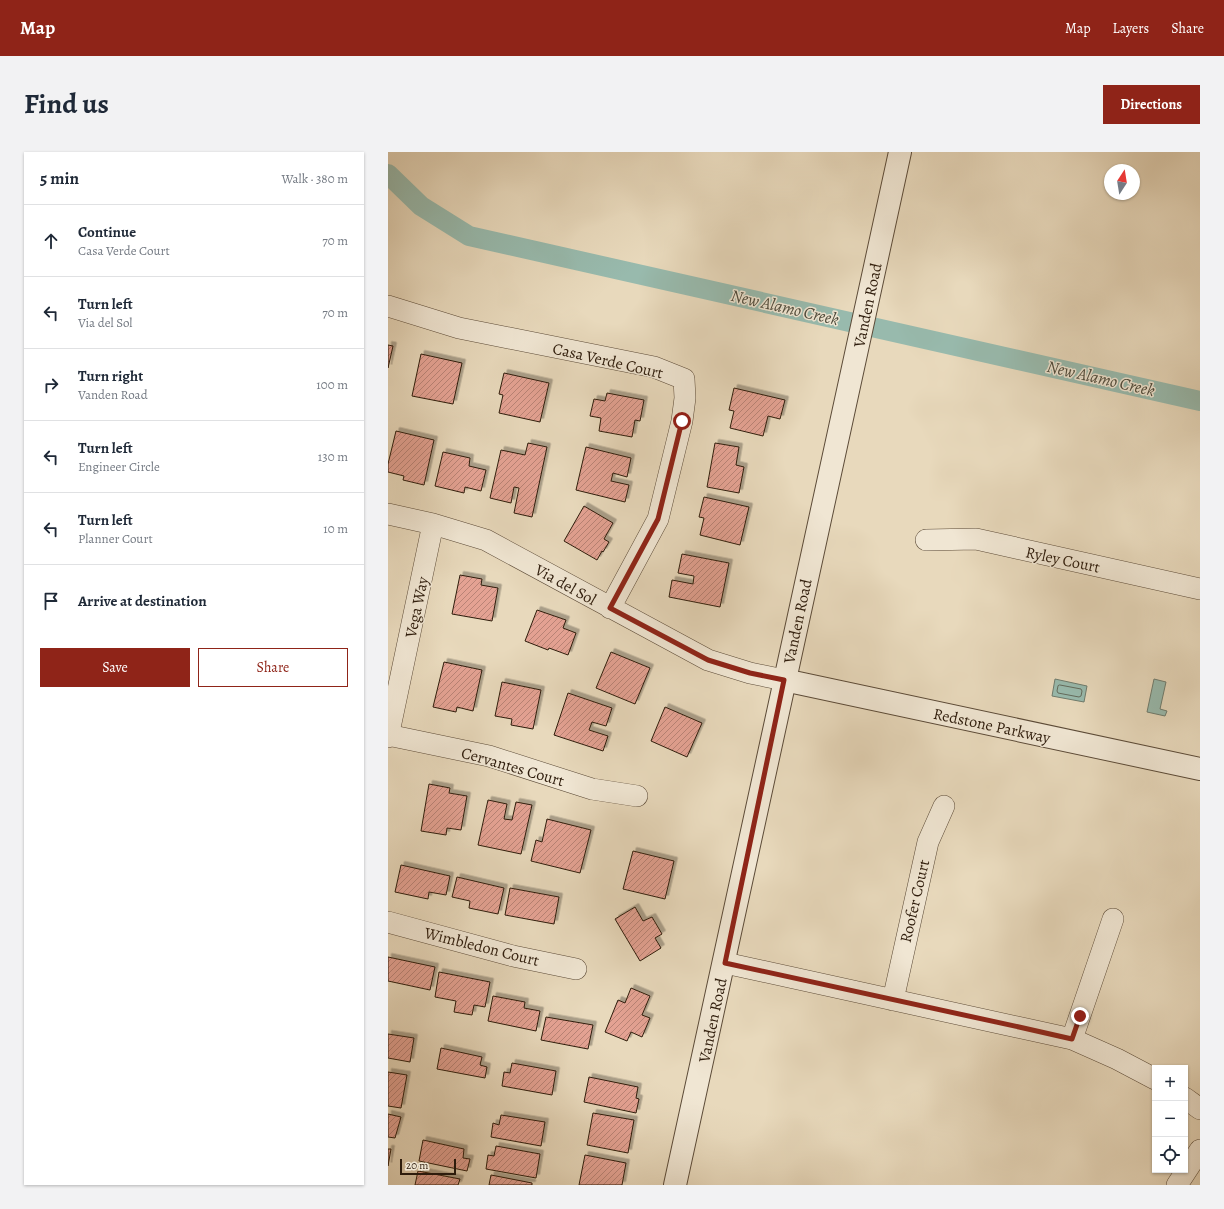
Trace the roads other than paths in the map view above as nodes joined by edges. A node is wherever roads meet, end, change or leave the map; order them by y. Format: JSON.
{"nodes":[{"id":1,"x":900,"y":152,"type":"edge"},
{"id":2,"x":388,"y":306,"type":"edge"},
{"id":3,"x":388,"y":514,"type":"edge"},
{"id":4,"x":433,"y":524,"type":"junction"},
{"id":5,"x":926,"y":540,"type":"dead end"},
{"id":6,"x":1200,"y":589,"type":"edge"},
{"id":7,"x":610,"y":608,"type":"junction"},
{"id":8,"x":784,"y":680,"type":"junction"},
{"id":9,"x":388,"y":735,"type":"edge"},
{"id":10,"x":1200,"y":769,"type":"edge"},
{"id":11,"x":637,"y":796,"type":"dead end"},
{"id":12,"x":944,"y":806,"type":"dead end"},
{"id":13,"x":1113,"y":918,"type":"dead end"},
{"id":14,"x":388,"y":922,"type":"edge"},
{"id":15,"x":725,"y":963,"type":"junction"},
{"id":16,"x":576,"y":969,"type":"dead end"},
{"id":17,"x":893,"y":1000,"type":"junction"},
{"id":18,"x":1072,"y":1039,"type":"junction"},
{"id":19,"x":1152,"y":1077,"type":"edge"},
{"id":20,"x":1188,"y":1100,"type":"edge"},
{"id":21,"x":1200,"y":1109,"type":"edge"},
{"id":22,"x":1200,"y":1150,"type":"edge"},
{"id":23,"x":676,"y":1185,"type":"edge"},
{"id":24,"x":1177,"y":1185,"type":"edge"}],
"edges":[{"from":1,"to":8,"type":"street","name":"Vanden Road"},
{"from":2,"to":7,"type":"street","name":"Casa Verde Court"},
{"from":3,"to":4,"type":"street","name":"Via del Sol"},
{"from":4,"to":7,"type":"street","name":"Via del Sol"},
{"from":4,"to":9,"type":"street","name":"Vega Way"},
{"from":5,"to":6,"type":"street","name":"Ryley Court"},
{"from":7,"to":8,"type":"street","name":"Via del Sol"},
{"from":8,"to":10,"type":"street","name":"Redstone Parkway"},
{"from":8,"to":15,"type":"street","name":"Vanden Road"},
{"from":9,"to":11,"type":"street","name":"Cervantes Court"},
{"from":12,"to":17,"type":"street","name":"Roofer Court"},
{"from":13,"to":18,"type":"street"},
{"from":14,"to":16,"type":"street","name":"Wimbledon Court"},
{"from":15,"to":17,"type":"street"},
{"from":15,"to":23,"type":"street","name":"Vanden Road"},
{"from":17,"to":18,"type":"street"},
{"from":18,"to":19,"type":"street"},
{"from":20,"to":21,"type":"street"},
{"from":22,"to":24,"type":"street"}]}
